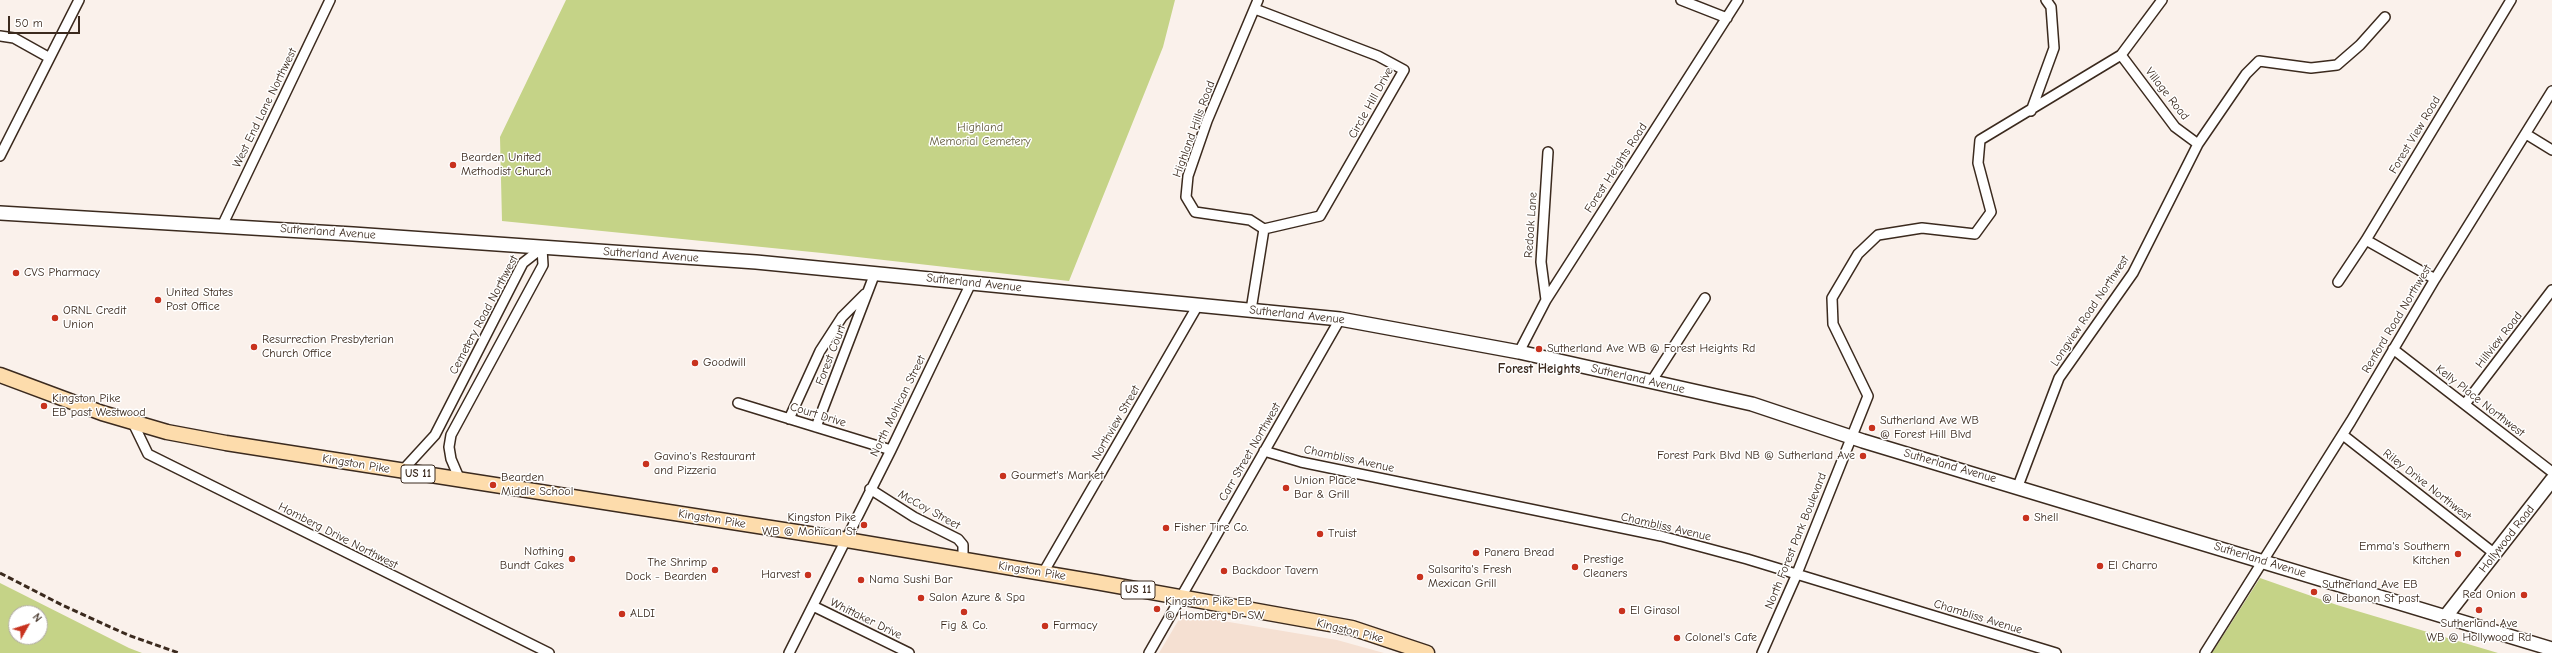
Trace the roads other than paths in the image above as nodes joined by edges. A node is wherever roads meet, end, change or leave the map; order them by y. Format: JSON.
{"nodes":[{"id":1,"x":79,"y":0,"type":"edge"},
{"id":2,"x":330,"y":0,"type":"edge"},
{"id":3,"x":1258,"y":0,"type":"edge"},
{"id":4,"x":1682,"y":0,"type":"edge"},
{"id":5,"x":1738,"y":0,"type":"edge"},
{"id":6,"x":2046,"y":0,"type":"edge"},
{"id":7,"x":2162,"y":0,"type":"edge"},
{"id":8,"x":2511,"y":0,"type":"edge"},
{"id":9,"x":1254,"y":9,"type":"junction"},
{"id":10,"x":2385,"y":17,"type":"dead end"},
{"id":11,"x":1727,"y":18,"type":"junction"},
{"id":12,"x":0,"y":36,"type":"edge"},
{"id":13,"x":2121,"y":55,"type":"junction"},
{"id":14,"x":48,"y":57,"type":"junction"},
{"id":15,"x":2552,"y":90,"type":"edge"},
{"id":16,"x":2031,"y":111,"type":"junction"},
{"id":17,"x":2526,"y":134,"type":"junction"},
{"id":18,"x":2198,"y":144,"type":"junction"},
{"id":19,"x":2552,"y":150,"type":"edge"},
{"id":20,"x":1548,"y":152,"type":"dead end"},
{"id":21,"x":0,"y":156,"type":"edge"},
{"id":22,"x":0,"y":213,"type":"edge"},
{"id":23,"x":222,"y":226,"type":"junction"},
{"id":24,"x":1264,"y":229,"type":"junction"},
{"id":25,"x":2366,"y":240,"type":"junction"},
{"id":26,"x":542,"y":248,"type":"junction"},
{"id":27,"x":875,"y":273,"type":"junction"},
{"id":28,"x":2435,"y":279,"type":"junction"},
{"id":29,"x":2338,"y":282,"type":"dead end"},
{"id":30,"x":971,"y":283,"type":"junction"},
{"id":31,"x":2552,"y":290,"type":"edge"},
{"id":32,"x":868,"y":292,"type":"junction"},
{"id":33,"x":1705,"y":298,"type":"dead end"},
{"id":34,"x":1546,"y":300,"type":"junction"},
{"id":35,"x":1198,"y":305,"type":"junction"},
{"id":36,"x":1251,"y":310,"type":"junction"},
{"id":37,"x":1340,"y":319,"type":"junction"},
{"id":38,"x":2393,"y":349,"type":"junction"},
{"id":39,"x":1519,"y":352,"type":"junction"},
{"id":40,"x":0,"y":375,"type":"edge"},
{"id":41,"x":1651,"y":382,"type":"junction"},
{"id":42,"x":738,"y":403,"type":"dead end"},
{"id":43,"x":2465,"y":404,"type":"junction"},
{"id":44,"x":789,"y":419,"type":"junction"},
{"id":45,"x":133,"y":423,"type":"junction"},
{"id":46,"x":816,"y":427,"type":"junction"},
{"id":47,"x":2343,"y":435,"type":"junction"},
{"id":48,"x":1852,"y":437,"type":"junction"},
{"id":49,"x":891,"y":450,"type":"junction"},
{"id":50,"x":1264,"y":451,"type":"junction"},
{"id":51,"x":402,"y":471,"type":"junction"},
{"id":52,"x":2552,"y":472,"type":"edge"},
{"id":53,"x":460,"y":480,"type":"junction"},
{"id":54,"x":2552,"y":480,"type":"edge"},
{"id":55,"x":2018,"y":486,"type":"junction"},
{"id":56,"x":870,"y":489,"type":"junction"},
{"id":57,"x":845,"y":539,"type":"junction"},
{"id":58,"x":2495,"y":554,"type":"junction"},
{"id":59,"x":962,"y":560,"type":"junction"},
{"id":60,"x":2263,"y":561,"type":"junction"},
{"id":61,"x":1043,"y":573,"type":"junction"},
{"id":62,"x":1796,"y":576,"type":"junction"},
{"id":63,"x":1182,"y":597,"type":"junction"},
{"id":64,"x":813,"y":606,"type":"junction"},
{"id":65,"x":2446,"y":616,"type":"junction"},
{"id":66,"x":2552,"y":648,"type":"edge"},
{"id":67,"x":548,"y":653,"type":"edge"},
{"id":68,"x":789,"y":653,"type":"edge"},
{"id":69,"x":909,"y":653,"type":"edge"},
{"id":70,"x":1149,"y":653,"type":"edge"},
{"id":71,"x":1427,"y":653,"type":"edge"},
{"id":72,"x":1762,"y":653,"type":"edge"},
{"id":73,"x":2056,"y":653,"type":"edge"},
{"id":74,"x":2205,"y":653,"type":"edge"}],
"edges":[{"from":1,"to":14,"type":"street"},
{"from":2,"to":23,"type":"street","name":"West End Lane Northwest"},
{"from":3,"to":9,"type":"street","name":"Highland Hills Road"},
{"from":4,"to":11,"type":"street"},
{"from":5,"to":11,"type":"street","name":"Forest Heights Road"},
{"from":6,"to":16,"type":"street"},
{"from":7,"to":13,"type":"street"},
{"from":8,"to":25,"type":"street","name":"Forest View Road"},
{"from":9,"to":24,"type":"street","name":"Highland Hills Road"},
{"from":9,"to":24,"type":"street","name":"Circle Hill Drive"},
{"from":10,"to":18,"type":"street","name":"Longview Road Northwest"},
{"from":11,"to":34,"type":"street","name":"Forest Heights Road"},
{"from":12,"to":14,"type":"street"},
{"from":13,"to":16,"type":"street"},
{"from":13,"to":18,"type":"street","name":"Village Road"},
{"from":14,"to":21,"type":"street"},
{"from":15,"to":17,"type":"street","name":"Renford Road Northwest"},
{"from":16,"to":48,"type":"street","name":"North Forest Park Boulevard"},
{"from":17,"to":19,"type":"street"},
{"from":17,"to":28,"type":"street","name":"Renford Road Northwest"},
{"from":18,"to":55,"type":"street","name":"Longview Road Northwest"},
{"from":20,"to":34,"type":"street","name":"Redoak Lane"},
{"from":22,"to":23,"type":"street","name":"Sutherland Avenue"},
{"from":23,"to":26,"type":"street","name":"Sutherland Avenue"},
{"from":24,"to":36,"type":"street"},
{"from":25,"to":28,"type":"street"},
{"from":25,"to":29,"type":"street","name":"Forest View Road"},
{"from":26,"to":27,"type":"street","name":"Sutherland Avenue"},
{"from":26,"to":51,"type":"street","name":"Cemetery Road Northwest"},
{"from":26,"to":53,"type":"street"},
{"from":27,"to":30,"type":"street","name":"Sutherland Avenue"},
{"from":27,"to":32,"type":"street","name":"Forest Court"},
{"from":28,"to":38,"type":"street","name":"Renford Road Northwest"},
{"from":30,"to":35,"type":"street","name":"Sutherland Avenue"},
{"from":30,"to":49,"type":"street","name":"North Mohican Street"},
{"from":31,"to":43,"type":"street","name":"Hillview Road"},
{"from":32,"to":44,"type":"street","name":"Forest Court"},
{"from":32,"to":46,"type":"street","name":"Forest Court"},
{"from":33,"to":41,"type":"street"},
{"from":34,"to":39,"type":"street","name":"Forest Heights Road"},
{"from":35,"to":36,"type":"street","name":"Sutherland Avenue"},
{"from":35,"to":61,"type":"street","name":"Northview Street"},
{"from":36,"to":37,"type":"street","name":"Sutherland Avenue"},
{"from":37,"to":39,"type":"street","name":"Sutherland Avenue"},
{"from":37,"to":50,"type":"street","name":"Carr Street Northwest"},
{"from":38,"to":43,"type":"street","name":"Kelly Place Northwest"},
{"from":38,"to":47,"type":"street","name":"Renford Road Northwest"},
{"from":39,"to":41,"type":"street","name":"Sutherland Avenue"},
{"from":40,"to":45,"type":"main road","name":"Kingston Pike","number":"US 11"},
{"from":41,"to":48,"type":"street","name":"Sutherland Avenue"},
{"from":42,"to":44,"type":"street","name":"Court Drive"},
{"from":43,"to":52,"type":"street","name":"Kelly Place Northwest"},
{"from":44,"to":46,"type":"street","name":"Court Drive"},
{"from":45,"to":51,"type":"main road","name":"Kingston Pike","number":"US 11"},
{"from":45,"to":67,"type":"street","name":"Homberg Drive Northwest"},
{"from":46,"to":49,"type":"street","name":"Court Drive"},
{"from":47,"to":58,"type":"street","name":"Riley Drive Northwest"},
{"from":47,"to":60,"type":"street","name":"Renford Road Northwest"},
{"from":48,"to":55,"type":"street","name":"Sutherland Avenue"},
{"from":48,"to":62,"type":"street","name":"North Forest Park Boulevard"},
{"from":49,"to":56,"type":"street","name":"North Mohican Street"},
{"from":50,"to":62,"type":"street","name":"Chambliss Avenue"},
{"from":50,"to":63,"type":"street","name":"Carr Street Northwest"},
{"from":51,"to":53,"type":"main road","name":"Kingston Pike","number":"US 11"},
{"from":53,"to":57,"type":"main road","name":"Kingston Pike","number":"US 11"},
{"from":54,"to":58,"type":"street","name":"Hollywood Road"},
{"from":55,"to":60,"type":"street","name":"Sutherland Avenue"},
{"from":56,"to":57,"type":"street","name":"North Mohican Street"},
{"from":56,"to":59,"type":"street","name":"McCoy Street"},
{"from":57,"to":59,"type":"main road","name":"Kingston Pike","number":"US 11"},
{"from":57,"to":64,"type":"street","name":"North Mohican Street"},
{"from":58,"to":65,"type":"street","name":"Hollywood Road"},
{"from":59,"to":61,"type":"main road","name":"Kingston Pike","number":"US 11"},
{"from":60,"to":65,"type":"street","name":"Sutherland Avenue"},
{"from":60,"to":74,"type":"street","name":"Renford Road Northwest"},
{"from":61,"to":63,"type":"main road","name":"Kingston Pike","number":"US 11"},
{"from":62,"to":72,"type":"street","name":"North Forest Park Boulevard"},
{"from":62,"to":73,"type":"street","name":"Chambliss Avenue"},
{"from":63,"to":70,"type":"street","name":"Carr Street Northwest"},
{"from":63,"to":71,"type":"main road","name":"Kingston Pike","number":"US 11"},
{"from":64,"to":68,"type":"street","name":"North Mohican Street"},
{"from":64,"to":69,"type":"street","name":"Whittaker Drive"},
{"from":65,"to":66,"type":"street","name":"Sutherland Avenue"}]}
